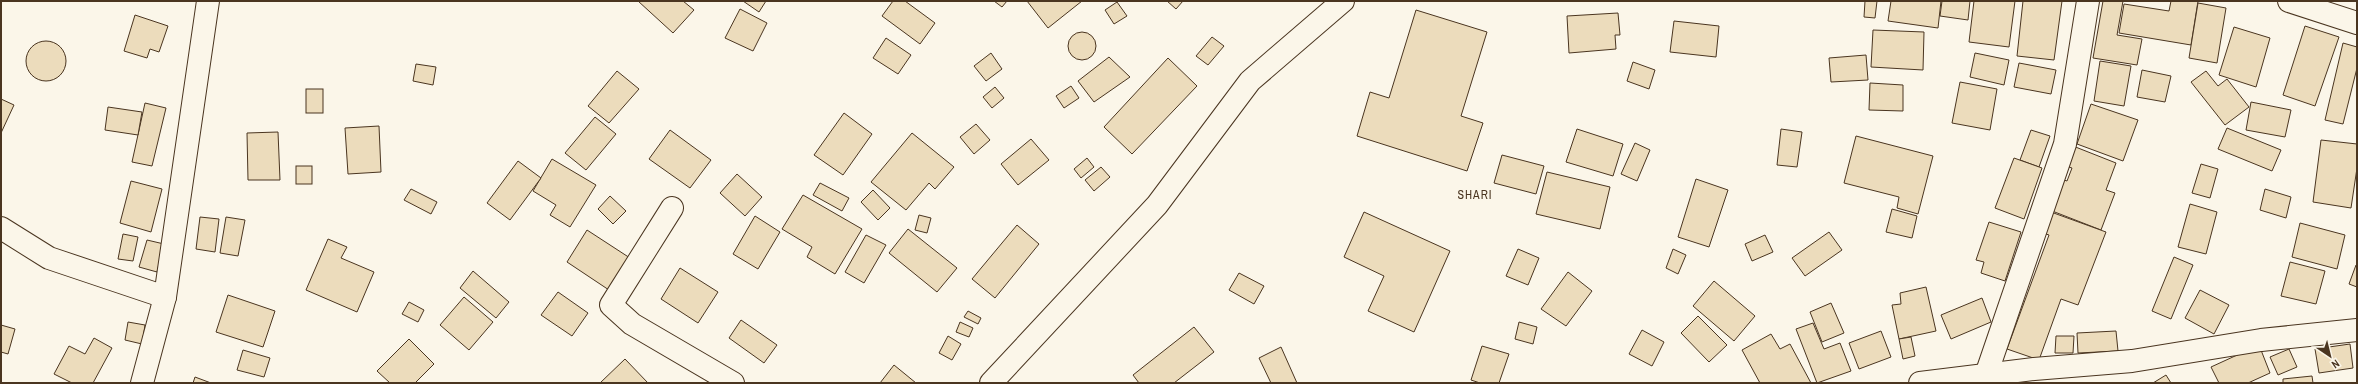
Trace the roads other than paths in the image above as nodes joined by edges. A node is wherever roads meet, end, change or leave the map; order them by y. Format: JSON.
{"nodes":[{"id":1,"x":208,"y":1,"type":"edge"},
{"id":2,"x":1343,"y":1,"type":"edge"},
{"id":3,"x":2088,"y":1,"type":"edge"},
{"id":4,"x":2289,"y":1,"type":"edge"},
{"id":5,"x":2357,"y":23,"type":"edge"},
{"id":6,"x":672,"y":208,"type":"dead end"},
{"id":7,"x":1,"y":228,"type":"edge"},
{"id":8,"x":165,"y":297,"type":"junction"},
{"id":9,"x":2357,"y":330,"type":"edge"},
{"id":10,"x":1986,"y":375,"type":"junction"},
{"id":11,"x":142,"y":383,"type":"edge"},
{"id":12,"x":733,"y":383,"type":"edge"},
{"id":13,"x":991,"y":383,"type":"edge"},
{"id":14,"x":1920,"y":383,"type":"edge"}],
"edges":[{"from":1,"to":8,"type":"street"},
{"from":2,"to":13,"type":"street"},
{"from":3,"to":10,"type":"street"},
{"from":4,"to":5,"type":"street"},
{"from":6,"to":12,"type":"street"},
{"from":7,"to":8,"type":"street"},
{"from":8,"to":11,"type":"street"},
{"from":9,"to":10,"type":"street"},
{"from":10,"to":14,"type":"street"}]}
